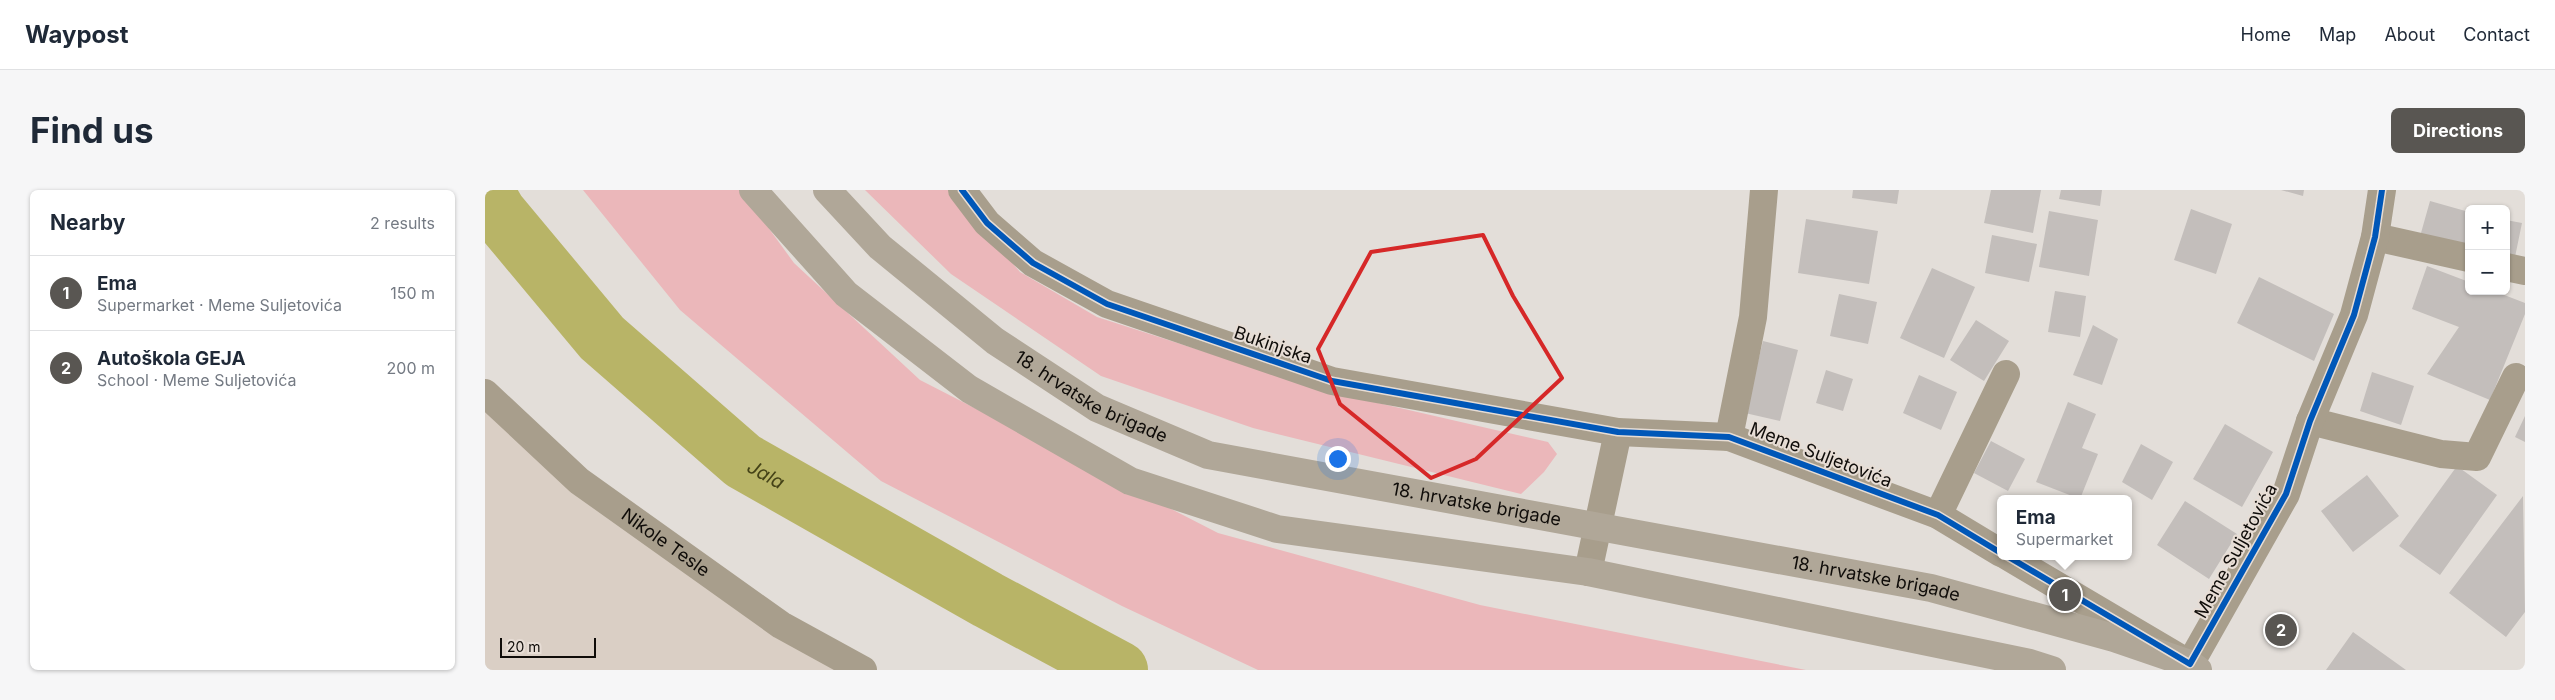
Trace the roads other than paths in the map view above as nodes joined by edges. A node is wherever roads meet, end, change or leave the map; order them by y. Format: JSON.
{"nodes":[{"id":1,"x":753,"y":190,"type":"edge"},
{"id":2,"x":827,"y":190,"type":"edge"},
{"id":3,"x":962,"y":190,"type":"edge"},
{"id":4,"x":1764,"y":190,"type":"edge"},
{"id":5,"x":2382,"y":190,"type":"edge"},
{"id":6,"x":2375,"y":237,"type":"junction"},
{"id":7,"x":2465,"y":257,"type":"edge"},
{"id":8,"x":2510,"y":268,"type":"edge"},
{"id":9,"x":2525,"y":271,"type":"edge"},
{"id":10,"x":2006,"y":374,"type":"dead end"},
{"id":11,"x":2516,"y":377,"type":"dead end"},
{"id":12,"x":485,"y":393,"type":"edge"},
{"id":13,"x":2310,"y":421,"type":"junction"},
{"id":14,"x":1618,"y":432,"type":"junction"},
{"id":15,"x":1729,"y":437,"type":"junction"},
{"id":16,"x":1938,"y":515,"type":"junction"},
{"id":17,"x":1597,"y":526,"type":"junction"},
{"id":18,"x":1997,"y":551,"type":"edge"},
{"id":19,"x":2014,"y":560,"type":"edge"},
{"id":20,"x":1588,"y":572,"type":"junction"},
{"id":21,"x":2194,"y":667,"type":"edge"},
{"id":22,"x":863,"y":670,"type":"edge"},
{"id":23,"x":2052,"y":670,"type":"edge"}],
"edges":[{"from":1,"to":20,"type":"main road"},
{"from":2,"to":17,"type":"main road","name":"18. hrvatske brigade"},
{"from":3,"to":14,"type":"street","name":"Bukinjska"},
{"from":4,"to":15,"type":"street","name":"Meme Suljetovića"},
{"from":5,"to":6,"type":"street","name":"Meme Suljetovića"},
{"from":6,"to":7,"type":"street"},
{"from":6,"to":13,"type":"street","name":"Meme Suljetovića"},
{"from":8,"to":9,"type":"street"},
{"from":10,"to":16,"type":"street"},
{"from":11,"to":13,"type":"street"},
{"from":12,"to":22,"type":"street","name":"Nikole Tesle"},
{"from":13,"to":21,"type":"street","name":"Meme Suljetovića"},
{"from":14,"to":15,"type":"street","name":"Meme Suljetovića"},
{"from":14,"to":17,"type":"street"},
{"from":15,"to":16,"type":"street","name":"Meme Suljetovića"},
{"from":16,"to":18,"type":"street","name":"Meme Suljetovića"},
{"from":17,"to":20,"type":"street"},
{"from":17,"to":21,"type":"main road","name":"18. hrvatske brigade"},
{"from":19,"to":21,"type":"street"},
{"from":20,"to":23,"type":"main road"}]}
